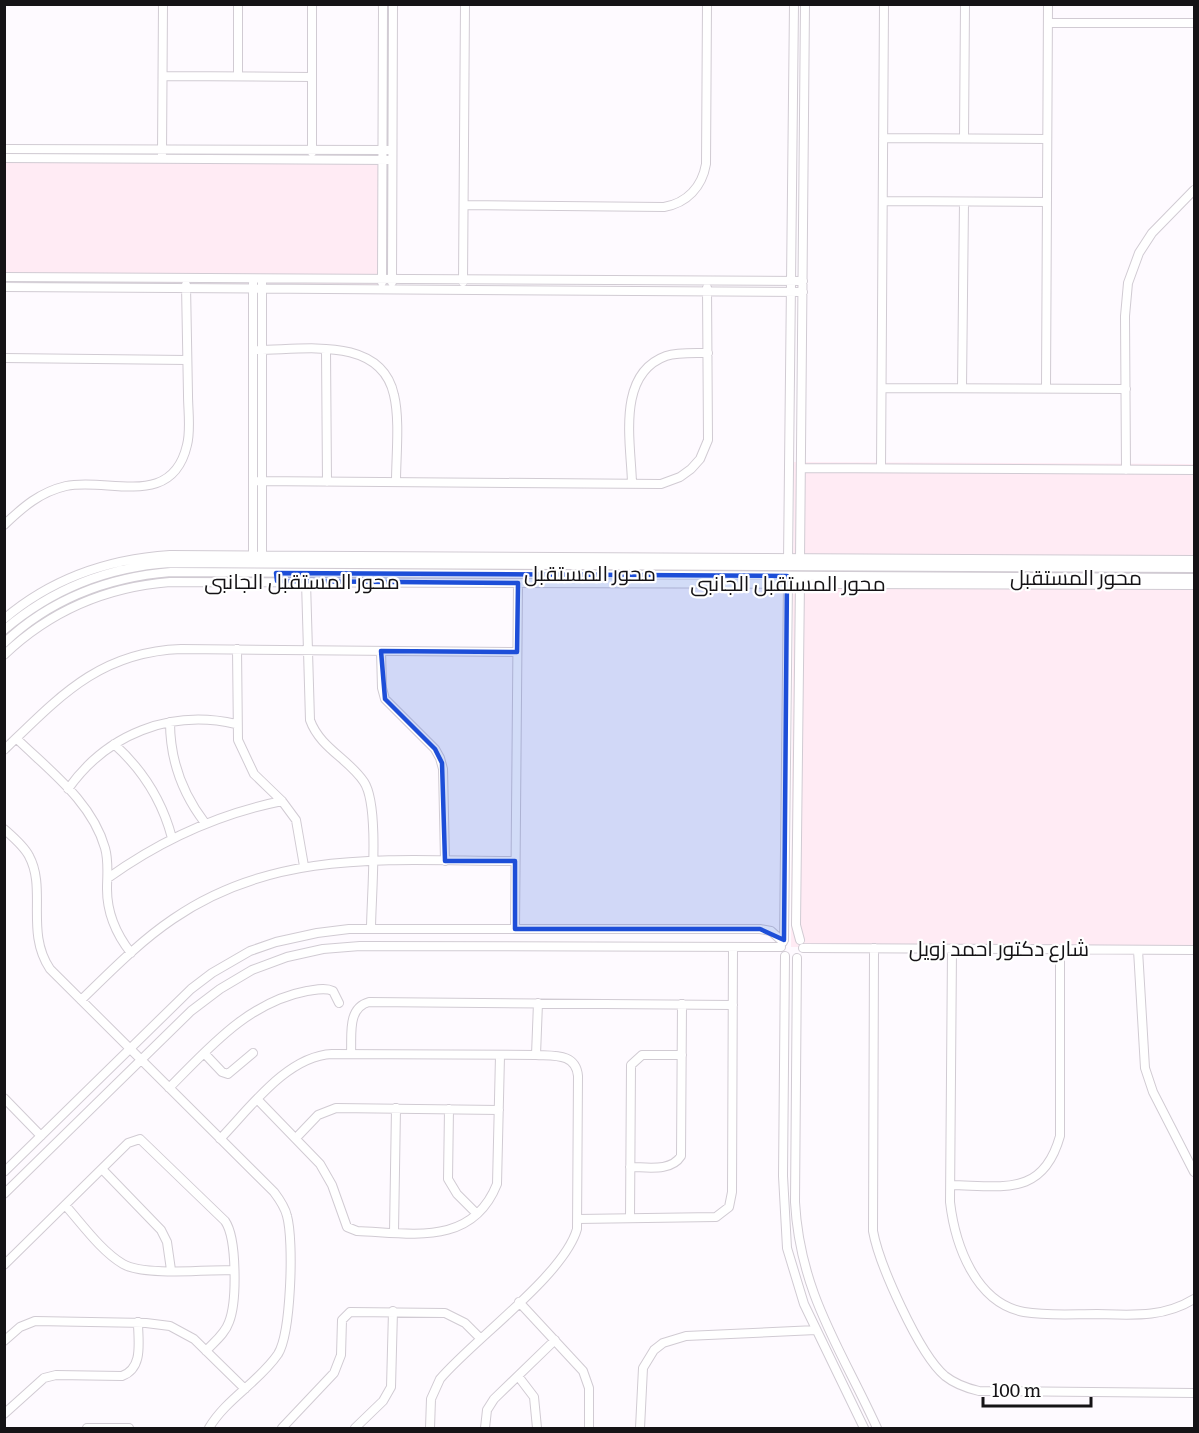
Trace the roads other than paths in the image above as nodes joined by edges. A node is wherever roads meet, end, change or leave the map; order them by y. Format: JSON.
{"nodes":[{"id":1,"x":163,"y":4,"type":"edge"},
{"id":2,"x":238,"y":4,"type":"edge"},
{"id":3,"x":312,"y":4,"type":"edge"},
{"id":4,"x":383,"y":4,"type":"edge"},
{"id":5,"x":393,"y":4,"type":"edge"},
{"id":6,"x":465,"y":4,"type":"edge"},
{"id":7,"x":707,"y":4,"type":"edge"},
{"id":8,"x":794,"y":4,"type":"edge"},
{"id":9,"x":805,"y":4,"type":"edge"},
{"id":10,"x":884,"y":4,"type":"edge"},
{"id":11,"x":965,"y":4,"type":"edge"},
{"id":12,"x":1048,"y":4,"type":"edge"},
{"id":13,"x":1048,"y":22,"type":"junction"},
{"id":14,"x":1194,"y":23,"type":"edge"},
{"id":15,"x":163,"y":75,"type":"junction"},
{"id":16,"x":237,"y":76,"type":"junction"},
{"id":17,"x":312,"y":77,"type":"junction"},
{"id":18,"x":883,"y":138,"type":"junction"},
{"id":19,"x":964,"y":138,"type":"junction"},
{"id":20,"x":1047,"y":139,"type":"junction"},
{"id":21,"x":4,"y":149,"type":"edge"},
{"id":22,"x":162,"y":149,"type":"junction"},
{"id":23,"x":312,"y":150,"type":"junction"},
{"id":24,"x":383,"y":150,"type":"junction"},
{"id":25,"x":392,"y":150,"type":"junction"},
{"id":26,"x":4,"y":158,"type":"edge"},
{"id":27,"x":162,"y":159,"type":"junction"},
{"id":28,"x":312,"y":160,"type":"junction"},
{"id":29,"x":383,"y":160,"type":"junction"},
{"id":30,"x":392,"y":160,"type":"junction"},
{"id":31,"x":1194,"y":190,"type":"edge"},
{"id":32,"x":883,"y":201,"type":"junction"},
{"id":33,"x":964,"y":202,"type":"junction"},
{"id":34,"x":1047,"y":202,"type":"junction"},
{"id":35,"x":464,"y":205,"type":"junction"},
{"id":36,"x":4,"y":278,"type":"edge"},
{"id":37,"x":186,"y":278,"type":"junction"},
{"id":38,"x":253,"y":279,"type":"junction"},
{"id":39,"x":262,"y":279,"type":"junction"},
{"id":40,"x":382,"y":279,"type":"junction"},
{"id":41,"x":392,"y":279,"type":"junction"},
{"id":42,"x":463,"y":279,"type":"junction"},
{"id":43,"x":707,"y":281,"type":"junction"},
{"id":44,"x":789,"y":281,"type":"junction"},
{"id":45,"x":803,"y":281,"type":"junction"},
{"id":46,"x":4,"y":287,"type":"edge"},
{"id":47,"x":186,"y":288,"type":"junction"},
{"id":48,"x":253,"y":288,"type":"junction"},
{"id":49,"x":262,"y":288,"type":"junction"},
{"id":50,"x":382,"y":289,"type":"junction"},
{"id":51,"x":392,"y":289,"type":"junction"},
{"id":52,"x":463,"y":290,"type":"junction"},
{"id":53,"x":707,"y":291,"type":"junction"},
{"id":54,"x":789,"y":291,"type":"junction"},
{"id":55,"x":803,"y":292,"type":"junction"},
{"id":56,"x":257,"y":350,"type":"junction"},
{"id":57,"x":326,"y":350,"type":"junction"},
{"id":58,"x":708,"y":353,"type":"junction"},
{"id":59,"x":4,"y":358,"type":"edge"},
{"id":60,"x":187,"y":360,"type":"junction"},
{"id":61,"x":882,"y":388,"type":"junction"},
{"id":62,"x":962,"y":388,"type":"junction"},
{"id":63,"x":1046,"y":388,"type":"junction"},
{"id":64,"x":1126,"y":388,"type":"junction"},
{"id":65,"x":801,"y":468,"type":"junction"},
{"id":66,"x":881,"y":468,"type":"junction"},
{"id":67,"x":1126,"y":470,"type":"junction"},
{"id":68,"x":1194,"y":470,"type":"edge"},
{"id":69,"x":253,"y":481,"type":"junction"},
{"id":70,"x":262,"y":481,"type":"junction"},
{"id":71,"x":327,"y":482,"type":"junction"},
{"id":72,"x":396,"y":482,"type":"junction"},
{"id":73,"x":632,"y":483,"type":"junction"},
{"id":74,"x":4,"y":525,"type":"edge"},
{"id":75,"x":253,"y":559,"type":"junction"},
{"id":76,"x":262,"y":559,"type":"junction"},
{"id":77,"x":1194,"y":560,"type":"edge"},
{"id":78,"x":788,"y":562,"type":"junction"},
{"id":79,"x":801,"y":562,"type":"junction"},
{"id":80,"x":1194,"y":568,"type":"edge"},
{"id":81,"x":253,"y":573,"type":"junction"},
{"id":82,"x":262,"y":573,"type":"junction"},
{"id":83,"x":277,"y":577,"type":"junction"},
{"id":84,"x":1194,"y":578,"type":"edge"},
{"id":85,"x":788,"y":580,"type":"junction"},
{"id":86,"x":800,"y":580,"type":"junction"},
{"id":87,"x":306,"y":582,"type":"junction"},
{"id":88,"x":518,"y":583,"type":"junction"},
{"id":89,"x":1194,"y":585,"type":"edge"},
{"id":90,"x":4,"y":619,"type":"edge"},
{"id":91,"x":4,"y":630,"type":"edge"},
{"id":92,"x":4,"y":643,"type":"edge"},
{"id":93,"x":237,"y":650,"type":"junction"},
{"id":94,"x":307,"y":650,"type":"junction"},
{"id":95,"x":381,"y":651,"type":"junction"},
{"id":96,"x":517,"y":652,"type":"junction"},
{"id":97,"x":4,"y":655,"type":"edge"},
{"id":98,"x":170,"y":722,"type":"junction"},
{"id":99,"x":236,"y":724,"type":"junction"},
{"id":100,"x":16,"y":739,"type":"junction"},
{"id":101,"x":114,"y":744,"type":"junction"},
{"id":102,"x":4,"y":750,"type":"edge"},
{"id":103,"x":68,"y":789,"type":"junction"},
{"id":104,"x":282,"y":801,"type":"junction"},
{"id":105,"x":205,"y":823,"type":"junction"},
{"id":106,"x":4,"y":829,"type":"edge"},
{"id":107,"x":172,"y":838,"type":"junction"},
{"id":108,"x":786,"y":850,"type":"junction"},
{"id":109,"x":797,"y":850,"type":"junction"},
{"id":110,"x":372,"y":861,"type":"junction"},
{"id":111,"x":445,"y":861,"type":"junction"},
{"id":112,"x":515,"y":861,"type":"junction"},
{"id":113,"x":304,"y":866,"type":"junction"},
{"id":114,"x":108,"y":878,"type":"junction"},
{"id":115,"x":371,"y":929,"type":"junction"},
{"id":116,"x":515,"y":929,"type":"junction"},
{"id":117,"x":525,"y":929,"type":"junction"},
{"id":118,"x":783,"y":943,"type":"junction"},
{"id":119,"x":801,"y":944,"type":"junction"},
{"id":120,"x":525,"y":946,"type":"junction"},
{"id":121,"x":733,"y":947,"type":"junction"},
{"id":122,"x":874,"y":948,"type":"junction"},
{"id":123,"x":952,"y":949,"type":"junction"},
{"id":124,"x":1060,"y":950,"type":"junction"},
{"id":125,"x":1138,"y":950,"type":"junction"},
{"id":126,"x":1194,"y":950,"type":"edge"},
{"id":127,"x":131,"y":953,"type":"junction"},
{"id":128,"x":785,"y":957,"type":"junction"},
{"id":129,"x":797,"y":958,"type":"junction"},
{"id":130,"x":81,"y":1000,"type":"junction"},
{"id":131,"x":339,"y":1003,"type":"dead end"},
{"id":132,"x":538,"y":1003,"type":"junction"},
{"id":133,"x":682,"y":1004,"type":"junction"},
{"id":134,"x":733,"y":1005,"type":"junction"},
{"id":135,"x":130,"y":1050,"type":"junction"},
{"id":136,"x":204,"y":1053,"type":"junction"},
{"id":137,"x":253,"y":1053,"type":"dead end"},
{"id":138,"x":351,"y":1053,"type":"junction"},
{"id":139,"x":536,"y":1055,"type":"junction"},
{"id":140,"x":682,"y":1055,"type":"junction"},
{"id":141,"x":500,"y":1056,"type":"junction"},
{"id":142,"x":140,"y":1060,"type":"junction"},
{"id":143,"x":169,"y":1088,"type":"junction"},
{"id":144,"x":4,"y":1098,"type":"edge"},
{"id":145,"x":258,"y":1100,"type":"junction"},
{"id":146,"x":396,"y":1108,"type":"junction"},
{"id":147,"x":449,"y":1109,"type":"junction"},
{"id":148,"x":499,"y":1110,"type":"junction"},
{"id":149,"x":41,"y":1136,"type":"junction"},
{"id":150,"x":220,"y":1138,"type":"junction"},
{"id":151,"x":296,"y":1138,"type":"junction"},
{"id":152,"x":630,"y":1167,"type":"junction"},
{"id":153,"x":102,"y":1169,"type":"junction"},
{"id":154,"x":4,"y":1172,"type":"edge"},
{"id":155,"x":1194,"y":1172,"type":"edge"},
{"id":156,"x":951,"y":1185,"type":"junction"},
{"id":157,"x":4,"y":1194,"type":"edge"},
{"id":158,"x":65,"y":1205,"type":"junction"},
{"id":159,"x":476,"y":1213,"type":"junction"},
{"id":160,"x":577,"y":1218,"type":"junction"},
{"id":161,"x":630,"y":1218,"type":"junction"},
{"id":162,"x":394,"y":1232,"type":"junction"},
{"id":163,"x":4,"y":1265,"type":"edge"},
{"id":164,"x":171,"y":1270,"type":"junction"},
{"id":165,"x":233,"y":1270,"type":"junction"},
{"id":166,"x":1194,"y":1299,"type":"edge"},
{"id":167,"x":519,"y":1302,"type":"junction"},
{"id":168,"x":393,"y":1311,"type":"junction"},
{"id":169,"x":138,"y":1322,"type":"junction"},
{"id":170,"x":816,"y":1330,"type":"junction"},
{"id":171,"x":480,"y":1338,"type":"junction"},
{"id":172,"x":555,"y":1340,"type":"junction"},
{"id":173,"x":4,"y":1341,"type":"edge"},
{"id":174,"x":206,"y":1351,"type":"junction"},
{"id":175,"x":518,"y":1376,"type":"junction"},
{"id":176,"x":245,"y":1389,"type":"junction"},
{"id":177,"x":1194,"y":1393,"type":"edge"},
{"id":178,"x":4,"y":1414,"type":"edge"},
{"id":179,"x":87,"y":1428,"type":"edge"},
{"id":180,"x":129,"y":1428,"type":"edge"},
{"id":181,"x":209,"y":1428,"type":"edge"},
{"id":182,"x":282,"y":1428,"type":"edge"},
{"id":183,"x":355,"y":1428,"type":"edge"},
{"id":184,"x":430,"y":1428,"type":"edge"},
{"id":185,"x":485,"y":1428,"type":"edge"},
{"id":186,"x":537,"y":1428,"type":"edge"},
{"id":187,"x":589,"y":1428,"type":"edge"},
{"id":188,"x":640,"y":1428,"type":"edge"},
{"id":189,"x":864,"y":1428,"type":"edge"},
{"id":190,"x":877,"y":1428,"type":"edge"}],
"edges":[{"from":1,"to":15,"type":"street"},
{"from":2,"to":16,"type":"street"},
{"from":3,"to":17,"type":"street"},
{"from":4,"to":24,"type":"street"},
{"from":5,"to":25,"type":"street"},
{"from":6,"to":35,"type":"street"},
{"from":7,"to":35,"type":"street"},
{"from":8,"to":44,"type":"street"},
{"from":9,"to":45,"type":"street"},
{"from":10,"to":18,"type":"street"},
{"from":11,"to":19,"type":"street"},
{"from":12,"to":13,"type":"street"},
{"from":13,"to":14,"type":"street"},
{"from":13,"to":20,"type":"street"},
{"from":15,"to":16,"type":"street"},
{"from":15,"to":22,"type":"street"},
{"from":16,"to":17,"type":"street"},
{"from":17,"to":23,"type":"street"},
{"from":18,"to":19,"type":"street"},
{"from":18,"to":32,"type":"street"},
{"from":19,"to":20,"type":"street"},
{"from":20,"to":34,"type":"street"},
{"from":21,"to":22,"type":"street"},
{"from":22,"to":23,"type":"street"},
{"from":22,"to":27,"type":"street"},
{"from":23,"to":24,"type":"street"},
{"from":23,"to":28,"type":"street"},
{"from":24,"to":25,"type":"street"},
{"from":24,"to":29,"type":"street"},
{"from":25,"to":30,"type":"street"},
{"from":26,"to":27,"type":"street"},
{"from":27,"to":28,"type":"street"},
{"from":28,"to":29,"type":"street"},
{"from":29,"to":30,"type":"street"},
{"from":29,"to":40,"type":"street"},
{"from":30,"to":41,"type":"street"},
{"from":31,"to":64,"type":"street"},
{"from":32,"to":33,"type":"street"},
{"from":32,"to":61,"type":"street"},
{"from":33,"to":34,"type":"street"},
{"from":33,"to":62,"type":"street"},
{"from":34,"to":63,"type":"street"},
{"from":35,"to":42,"type":"street"},
{"from":36,"to":37,"type":"street"},
{"from":37,"to":38,"type":"street"},
{"from":37,"to":47,"type":"street"},
{"from":38,"to":39,"type":"street"},
{"from":38,"to":48,"type":"street"},
{"from":39,"to":40,"type":"street"},
{"from":39,"to":49,"type":"street"},
{"from":40,"to":41,"type":"street"},
{"from":40,"to":50,"type":"street"},
{"from":41,"to":42,"type":"street"},
{"from":41,"to":51,"type":"street"},
{"from":42,"to":43,"type":"street"},
{"from":42,"to":52,"type":"street"},
{"from":43,"to":44,"type":"street"},
{"from":43,"to":53,"type":"street"},
{"from":44,"to":45,"type":"street"},
{"from":44,"to":54,"type":"street"},
{"from":45,"to":55,"type":"street"},
{"from":46,"to":47,"type":"street"},
{"from":47,"to":48,"type":"street"},
{"from":47,"to":60,"type":"street"},
{"from":48,"to":49,"type":"street"},
{"from":48,"to":56,"type":"street"},
{"from":49,"to":50,"type":"street"},
{"from":49,"to":56,"type":"street"},
{"from":50,"to":51,"type":"street"},
{"from":51,"to":52,"type":"street"},
{"from":52,"to":53,"type":"street"},
{"from":53,"to":54,"type":"street"},
{"from":53,"to":58,"type":"street"},
{"from":54,"to":55,"type":"street"},
{"from":54,"to":78,"type":"street"},
{"from":55,"to":65,"type":"street"},
{"from":56,"to":57,"type":"street"},
{"from":56,"to":69,"type":"street"},
{"from":56,"to":70,"type":"street"},
{"from":57,"to":71,"type":"street"},
{"from":57,"to":72,"type":"street"},
{"from":58,"to":73,"type":"street"},
{"from":58,"to":73,"type":"street"},
{"from":59,"to":60,"type":"street"},
{"from":60,"to":74,"type":"street"},
{"from":61,"to":62,"type":"street"},
{"from":61,"to":66,"type":"street"},
{"from":62,"to":63,"type":"street"},
{"from":63,"to":64,"type":"street"},
{"from":64,"to":67,"type":"street"},
{"from":65,"to":66,"type":"street"},
{"from":65,"to":79,"type":"street"},
{"from":66,"to":67,"type":"street"},
{"from":67,"to":68,"type":"street"},
{"from":69,"to":70,"type":"street"},
{"from":69,"to":75,"type":"street"},
{"from":70,"to":71,"type":"street"},
{"from":70,"to":76,"type":"street"},
{"from":71,"to":72,"type":"street"},
{"from":72,"to":73,"type":"street"},
{"from":75,"to":76,"type":"street","name":"محور المستقبل الجانبى"},
{"from":75,"to":81,"type":"street"},
{"from":75,"to":90,"type":"street","name":"محور المستقبل الجانبى"},
{"from":75,"to":91,"type":"street"},
{"from":76,"to":78,"type":"street","name":"محور المستقبل"},
{"from":76,"to":82,"type":"street"},
{"from":77,"to":79,"type":"street","name":"محور المستقبل الجانبى"},
{"from":78,"to":79,"type":"street","name":"محور المستقبل الجانبى"},
{"from":78,"to":85,"type":"street"},
{"from":79,"to":80,"type":"street","name":"محور المستقبل"},
{"from":79,"to":86,"type":"street"},
{"from":81,"to":82,"type":"street","name":"محور المستقبل"},
{"from":81,"to":92,"type":"street","name":"محور المستقبل"},
{"from":82,"to":83,"type":"street","name":"محور المستقبل"},
{"from":83,"to":85,"type":"street","name":"محور المستقبل"},
{"from":83,"to":87,"type":"street","name":"محور المستقبل الجانبى"},
{"from":83,"to":97,"type":"street","name":"محور المستقبل الجانبى"},
{"from":84,"to":86,"type":"street","name":"محور المستقبل"},
{"from":85,"to":86,"type":"street","name":"محور المستقبل"},
{"from":85,"to":88,"type":"street","name":"محور المستقبل الجانبى"},
{"from":85,"to":108,"type":"street"},
{"from":86,"to":89,"type":"street","name":"محور المستقبل الجانبى"},
{"from":86,"to":109,"type":"street"},
{"from":87,"to":88,"type":"street","name":"محور المستقبل الجانبى"},
{"from":87,"to":94,"type":"street"},
{"from":88,"to":96,"type":"street"},
{"from":93,"to":94,"type":"street"},
{"from":93,"to":99,"type":"street"},
{"from":93,"to":100,"type":"street"},
{"from":94,"to":95,"type":"street"},
{"from":94,"to":110,"type":"street"},
{"from":95,"to":96,"type":"street"},
{"from":95,"to":111,"type":"street"},
{"from":96,"to":112,"type":"street"},
{"from":98,"to":99,"type":"street"},
{"from":98,"to":101,"type":"street"},
{"from":98,"to":105,"type":"street"},
{"from":99,"to":104,"type":"street"},
{"from":100,"to":102,"type":"street"},
{"from":100,"to":103,"type":"street"},
{"from":101,"to":103,"type":"street"},
{"from":101,"to":107,"type":"street"},
{"from":103,"to":114,"type":"street"},
{"from":104,"to":105,"type":"street"},
{"from":104,"to":113,"type":"street"},
{"from":105,"to":107,"type":"street"},
{"from":106,"to":130,"type":"street"},
{"from":107,"to":114,"type":"street"},
{"from":108,"to":109,"type":"street"},
{"from":108,"to":118,"type":"street"},
{"from":109,"to":119,"type":"street"},
{"from":110,"to":111,"type":"street"},
{"from":110,"to":113,"type":"street"},
{"from":110,"to":115,"type":"street"},
{"from":111,"to":112,"type":"street"},
{"from":112,"to":116,"type":"street"},
{"from":113,"to":127,"type":"street"},
{"from":114,"to":127,"type":"street"},
{"from":115,"to":116,"type":"street"},
{"from":115,"to":135,"type":"street"},
{"from":116,"to":117,"type":"street"},
{"from":117,"to":118,"type":"street"},
{"from":117,"to":120,"type":"street"},
{"from":118,"to":119,"type":"street","name":"شارع دكتور احمد زويل"},
{"from":118,"to":121,"type":"street","name":"شارع دكتور احمد زويل"},
{"from":118,"to":128,"type":"street"},
{"from":119,"to":122,"type":"street","name":"شارع دكتور احمد زويل"},
{"from":119,"to":129,"type":"street"},
{"from":120,"to":121,"type":"street","name":"شارع دكتور احمد زويل"},
{"from":120,"to":142,"type":"street","name":"شارع دكتور احمد زويل"},
{"from":121,"to":134,"type":"street"},
{"from":122,"to":123,"type":"street","name":"شارع دكتور احمد زويل"},
{"from":122,"to":177,"type":"street"},
{"from":123,"to":124,"type":"street","name":"شارع دكتور احمد زويل"},
{"from":123,"to":156,"type":"street"},
{"from":124,"to":125,"type":"street","name":"شارع دكتور احمد زويل"},
{"from":124,"to":156,"type":"street"},
{"from":125,"to":126,"type":"street","name":"شارع دكتور احمد زويل"},
{"from":125,"to":155,"type":"street"},
{"from":127,"to":130,"type":"street"},
{"from":128,"to":129,"type":"street"},
{"from":128,"to":170,"type":"street"},
{"from":129,"to":190,"type":"street"},
{"from":130,"to":135,"type":"street"},
{"from":131,"to":136,"type":"street"},
{"from":132,"to":133,"type":"street"},
{"from":132,"to":138,"type":"street"},
{"from":132,"to":139,"type":"street"},
{"from":133,"to":134,"type":"street"},
{"from":133,"to":140,"type":"street"},
{"from":134,"to":161,"type":"street"},
{"from":135,"to":142,"type":"street"},
{"from":135,"to":149,"type":"street"},
{"from":136,"to":137,"type":"street"},
{"from":136,"to":143,"type":"street"},
{"from":138,"to":141,"type":"street"},
{"from":138,"to":145,"type":"street"},
{"from":139,"to":141,"type":"street"},
{"from":139,"to":160,"type":"street"},
{"from":140,"to":152,"type":"street"},
{"from":140,"to":152,"type":"street"},
{"from":141,"to":148,"type":"street"},
{"from":142,"to":143,"type":"street"},
{"from":142,"to":157,"type":"street","name":"شارع دكتور احمد زويل"},
{"from":143,"to":150,"type":"street"},
{"from":144,"to":149,"type":"street"},
{"from":145,"to":150,"type":"street"},
{"from":145,"to":151,"type":"street"},
{"from":146,"to":147,"type":"street"},
{"from":146,"to":151,"type":"street"},
{"from":146,"to":162,"type":"street"},
{"from":147,"to":148,"type":"street"},
{"from":147,"to":159,"type":"street"},
{"from":148,"to":159,"type":"street"},
{"from":149,"to":154,"type":"street"},
{"from":150,"to":176,"type":"street"},
{"from":151,"to":162,"type":"street"},
{"from":152,"to":161,"type":"street"},
{"from":153,"to":158,"type":"street"},
{"from":153,"to":164,"type":"street"},
{"from":153,"to":165,"type":"street"},
{"from":156,"to":166,"type":"street"},
{"from":158,"to":163,"type":"street"},
{"from":158,"to":164,"type":"street"},
{"from":159,"to":162,"type":"street"},
{"from":160,"to":161,"type":"street"},
{"from":160,"to":167,"type":"street"},
{"from":164,"to":165,"type":"street"},
{"from":165,"to":174,"type":"street"},
{"from":167,"to":171,"type":"street"},
{"from":167,"to":172,"type":"street"},
{"from":168,"to":171,"type":"street"},
{"from":168,"to":182,"type":"street"},
{"from":168,"to":183,"type":"street"},
{"from":169,"to":173,"type":"street"},
{"from":169,"to":174,"type":"street"},
{"from":169,"to":178,"type":"street"},
{"from":170,"to":188,"type":"street"},
{"from":170,"to":189,"type":"street"},
{"from":171,"to":184,"type":"street"},
{"from":172,"to":175,"type":"street"},
{"from":172,"to":187,"type":"street"},
{"from":174,"to":176,"type":"street"},
{"from":175,"to":185,"type":"street"},
{"from":175,"to":186,"type":"street"},
{"from":176,"to":181,"type":"street"},
{"from":179,"to":180,"type":"street"}]}
